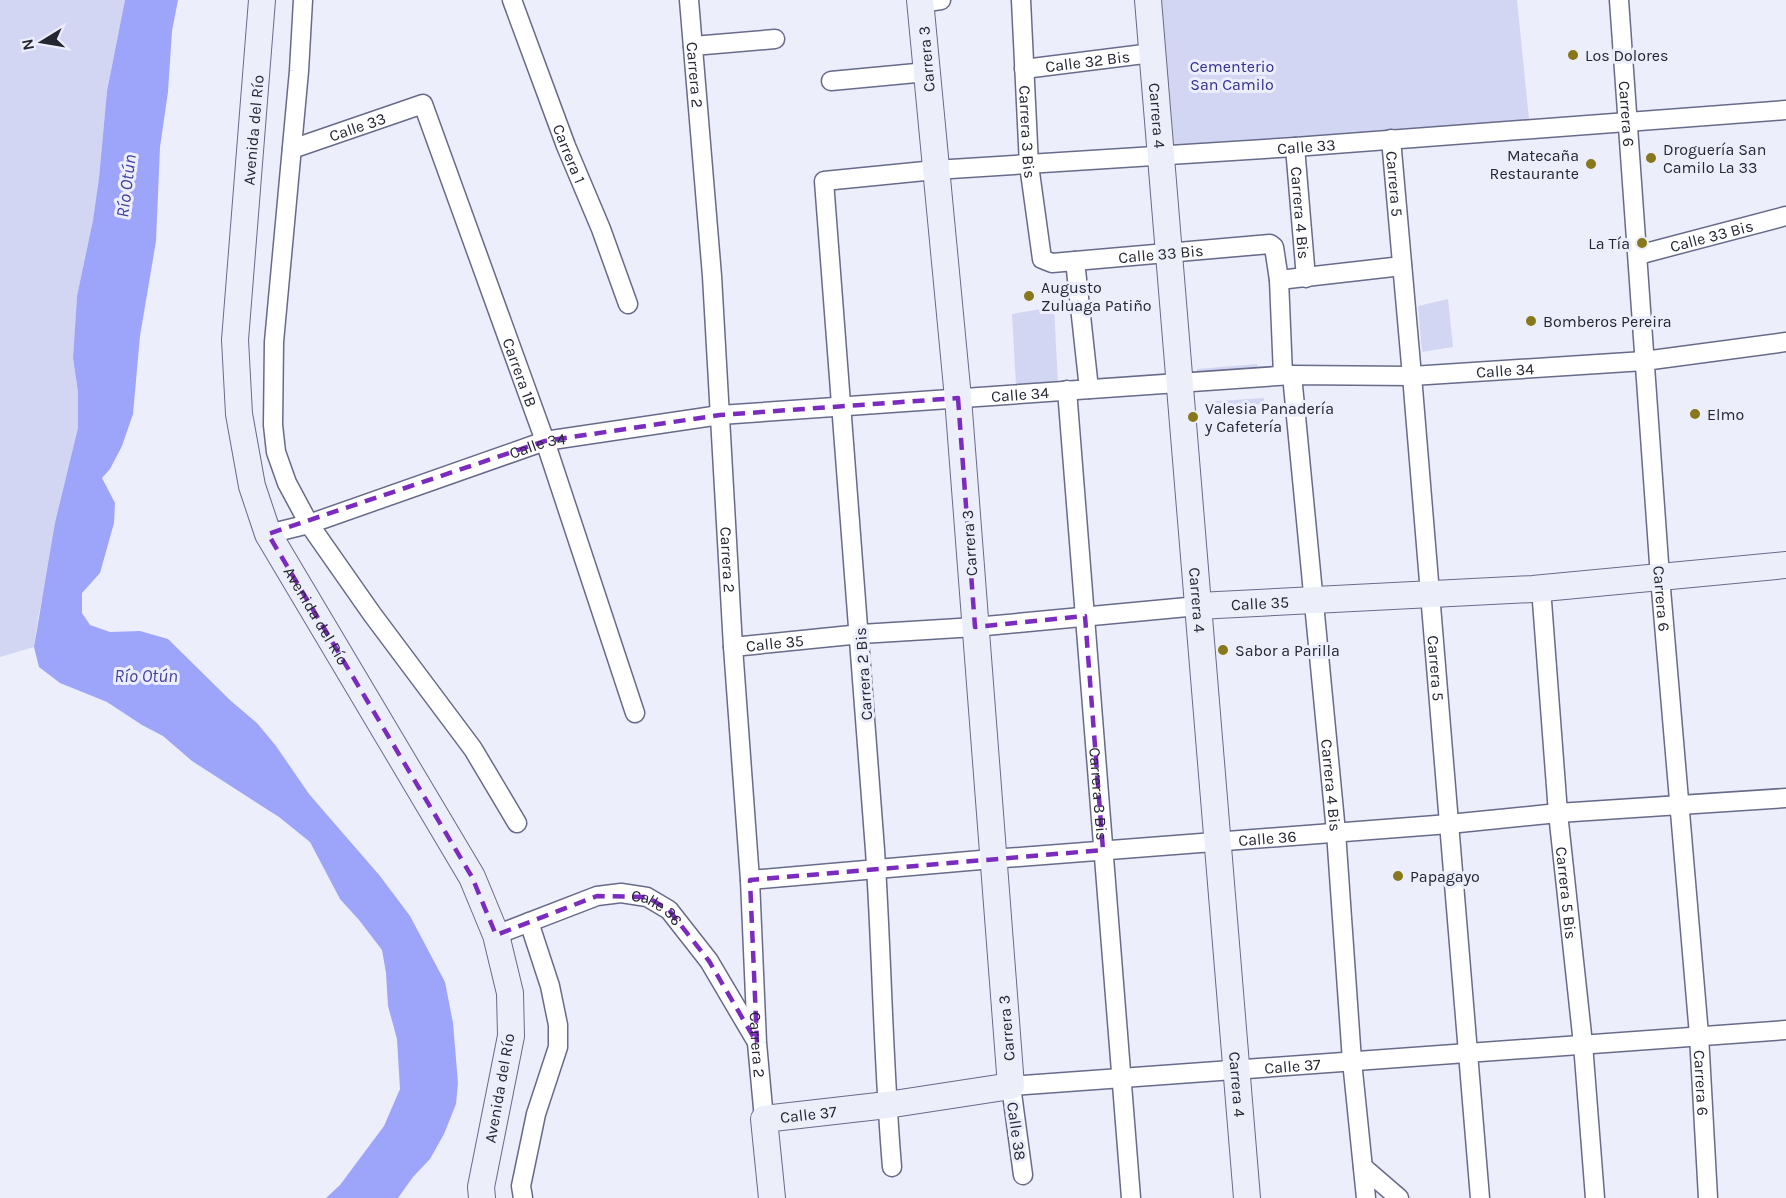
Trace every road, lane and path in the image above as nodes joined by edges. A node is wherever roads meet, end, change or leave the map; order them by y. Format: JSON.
{"nodes":[{"id":1,"x":262,"y":0,"type":"edge"},
{"id":2,"x":303,"y":0,"type":"edge"},
{"id":3,"x":512,"y":0,"type":"edge"},
{"id":4,"x":689,"y":0,"type":"edge"},
{"id":5,"x":1021,"y":0,"type":"edge"},
{"id":6,"x":1148,"y":0,"type":"edge"},
{"id":7,"x":1618,"y":0,"type":"edge"},
{"id":8,"x":927,"y":1,"type":"edge"},
{"id":9,"x":775,"y":39,"type":"dead end"},
{"id":10,"x":693,"y":46,"type":"junction"},
{"id":11,"x":1152,"y":52,"type":"junction"},
{"id":12,"x":1024,"y":69,"type":"junction"},
{"id":13,"x":927,"y":72,"type":"junction"},
{"id":14,"x":831,"y":81,"type":"dead end"},
{"id":15,"x":423,"y":104,"type":"joint"},
{"id":16,"x":1786,"y":110,"type":"edge"},
{"id":17,"x":1629,"y":122,"type":"junction"},
{"id":18,"x":1391,"y":140,"type":"junction"},
{"id":19,"x":1295,"y":147,"type":"junction"},
{"id":20,"x":292,"y":149,"type":"junction"},
{"id":21,"x":1161,"y":155,"type":"junction"},
{"id":22,"x":1029,"y":165,"type":"junction"},
{"id":23,"x":935,"y":170,"type":"junction"},
{"id":24,"x":824,"y":181,"type":"joint"},
{"id":25,"x":1786,"y":216,"type":"edge"},
{"id":26,"x":1169,"y":252,"type":"junction"},
{"id":27,"x":1638,"y":255,"type":"junction"},
{"id":28,"x":1075,"y":261,"type":"junction"},
{"id":29,"x":1045,"y":262,"type":"joint"},
{"id":30,"x":1402,"y":266,"type":"junction"},
{"id":31,"x":1306,"y":278,"type":"junction"},
{"id":32,"x":1278,"y":280,"type":"junction"},
{"id":33,"x":627,"y":304,"type":"dead end"},
{"id":34,"x":1786,"y":342,"type":"edge"},
{"id":35,"x":1644,"y":361,"type":"junction"},
{"id":36,"x":1287,"y":375,"type":"junction"},
{"id":37,"x":1412,"y":376,"type":"junction"},
{"id":38,"x":1180,"y":382,"type":"junction"},
{"id":39,"x":1089,"y":389,"type":"junction"},
{"id":40,"x":1067,"y":390,"type":"junction"},
{"id":41,"x":958,"y":398,"type":"junction"},
{"id":42,"x":842,"y":406,"type":"junction"},
{"id":43,"x":720,"y":415,"type":"junction"},
{"id":44,"x":545,"y":441,"type":"junction"},
{"id":45,"x":309,"y":524,"type":"junction"},
{"id":46,"x":268,"y":534,"type":"junction"},
{"id":47,"x":1786,"y":565,"type":"edge"},
{"id":48,"x":1660,"y":577,"type":"junction"},
{"id":49,"x":1541,"y":588,"type":"junction"},
{"id":50,"x":1430,"y":595,"type":"junction"},
{"id":51,"x":1314,"y":600,"type":"junction"},
{"id":52,"x":1198,"y":606,"type":"junction"},
{"id":53,"x":1085,"y":616,"type":"junction"},
{"id":54,"x":975,"y":627,"type":"junction"},
{"id":55,"x":861,"y":634,"type":"junction"},
{"id":56,"x":733,"y":646,"type":"junction"},
{"id":57,"x":635,"y":713,"type":"dead end"},
{"id":58,"x":1786,"y":798,"type":"edge"},
{"id":59,"x":1680,"y":806,"type":"junction"},
{"id":60,"x":1558,"y":813,"type":"junction"},
{"id":61,"x":517,"y":823,"type":"dead end"},
{"id":62,"x":1449,"y":824,"type":"junction"},
{"id":63,"x":1336,"y":832,"type":"junction"},
{"id":64,"x":1218,"y":841,"type":"junction"},
{"id":65,"x":1103,"y":850,"type":"junction"},
{"id":66,"x":992,"y":859,"type":"junction"},
{"id":67,"x":876,"y":870,"type":"junction"},
{"id":68,"x":750,"y":880,"type":"junction"},
{"id":69,"x":529,"y":922,"type":"junction"},
{"id":70,"x":496,"y":935,"type":"junction"},
{"id":71,"x":1786,"y":1030,"type":"edge"},
{"id":72,"x":1699,"y":1035,"type":"junction"},
{"id":73,"x":757,"y":1043,"type":"junction"},
{"id":74,"x":1583,"y":1044,"type":"junction"},
{"id":75,"x":1467,"y":1053,"type":"junction"},
{"id":76,"x":1352,"y":1061,"type":"junction"},
{"id":77,"x":1237,"y":1070,"type":"junction"},
{"id":78,"x":1121,"y":1078,"type":"junction"},
{"id":79,"x":1011,"y":1086,"type":"junction"},
{"id":80,"x":886,"y":1105,"type":"junction"},
{"id":81,"x":764,"y":1119,"type":"junction"},
{"id":82,"x":892,"y":1167,"type":"dead end"},
{"id":83,"x":1363,"y":1167,"type":"junction"},
{"id":84,"x":1023,"y":1175,"type":"dead end"},
{"id":85,"x":482,"y":1198,"type":"edge"},
{"id":86,"x":523,"y":1198,"type":"edge"},
{"id":87,"x":772,"y":1198,"type":"edge"},
{"id":88,"x":1131,"y":1198,"type":"edge"},
{"id":89,"x":1247,"y":1198,"type":"edge"},
{"id":90,"x":1366,"y":1198,"type":"edge"},
{"id":91,"x":1399,"y":1198,"type":"edge"},
{"id":92,"x":1480,"y":1198,"type":"edge"},
{"id":93,"x":1595,"y":1198,"type":"edge"},
{"id":94,"x":1708,"y":1198,"type":"edge"}],
"edges":[{"from":1,"to":46,"type":"main road","name":"Avenida del Río"},
{"from":2,"to":20,"type":"street"},
{"from":3,"to":33,"type":"street","name":"Carrera 1"},
{"from":4,"to":10,"type":"street","name":"Carrera 2"},
{"from":5,"to":12,"type":"street","name":"Carrera 3 Bis"},
{"from":6,"to":11,"type":"main road","name":"Carrera 4"},
{"from":7,"to":17,"type":"street","name":"Carrera 6"},
{"from":8,"to":13,"type":"main road","name":"Carrera 3"},
{"from":9,"to":10,"type":"street"},
{"from":10,"to":43,"type":"street","name":"Carrera 2"},
{"from":11,"to":12,"type":"street","name":"Calle 32 Bis"},
{"from":11,"to":21,"type":"main road","name":"Carrera 4"},
{"from":12,"to":22,"type":"street","name":"Carrera 3 Bis"},
{"from":13,"to":14,"type":"street"},
{"from":13,"to":23,"type":"main road","name":"Carrera 3"},
{"from":15,"to":20,"type":"street","name":"Calle 33"},
{"from":15,"to":44,"type":"street","name":"Carrera 1B"},
{"from":16,"to":17,"type":"street","name":"Calle 33"},
{"from":17,"to":18,"type":"street","name":"Calle 33"},
{"from":17,"to":27,"type":"street","name":"Carrera 6"},
{"from":18,"to":19,"type":"street","name":"Calle 33"},
{"from":18,"to":30,"type":"street","name":"Carrera 5"},
{"from":19,"to":21,"type":"street","name":"Calle 33"},
{"from":19,"to":31,"type":"street","name":"Carrera 4 Bis"},
{"from":20,"to":45,"type":"street"},
{"from":21,"to":22,"type":"street","name":"Calle 33"},
{"from":21,"to":26,"type":"main road","name":"Carrera 4"},
{"from":22,"to":23,"type":"street","name":"Calle 33"},
{"from":22,"to":29,"type":"street","name":"Carrera 3 Bis"},
{"from":23,"to":24,"type":"street","name":"Calle 33"},
{"from":23,"to":41,"type":"main road","name":"Carrera 3"},
{"from":24,"to":42,"type":"street","name":"Carrera 2 Bis"},
{"from":25,"to":27,"type":"street","name":"Calle 33 Bis"},
{"from":26,"to":28,"type":"street","name":"Calle 33 Bis"},
{"from":26,"to":32,"type":"street","name":"Calle 33 Bis"},
{"from":26,"to":38,"type":"main road","name":"Carrera 4"},
{"from":27,"to":35,"type":"street","name":"Carrera 6"},
{"from":28,"to":29,"type":"street","name":"Calle 33 Bis"},
{"from":28,"to":39,"type":"street"},
{"from":30,"to":31,"type":"street"},
{"from":30,"to":37,"type":"street","name":"Carrera 5"},
{"from":31,"to":32,"type":"street"},
{"from":32,"to":36,"type":"street"},
{"from":34,"to":35,"type":"street","name":"Calle 34"},
{"from":35,"to":37,"type":"street","name":"Calle 34"},
{"from":35,"to":48,"type":"street","name":"Carrera 6"},
{"from":36,"to":37,"type":"street","name":"Calle 34"},
{"from":36,"to":38,"type":"street","name":"Calle 34"},
{"from":36,"to":51,"type":"street","name":"Carrera 4 Bis"},
{"from":37,"to":50,"type":"street","name":"Carrera 5"},
{"from":38,"to":39,"type":"street","name":"Calle 34"},
{"from":38,"to":52,"type":"main road","name":"Carrera 4"},
{"from":39,"to":40,"type":"street","name":"Calle 34"},
{"from":40,"to":41,"type":"street","name":"Calle 34"},
{"from":40,"to":53,"type":"street","name":"Carrera 3 Bis"},
{"from":41,"to":42,"type":"street","name":"Calle 34"},
{"from":41,"to":54,"type":"main road","name":"Carrera 3"},
{"from":42,"to":43,"type":"street","name":"Calle 34"},
{"from":42,"to":55,"type":"street","name":"Carrera 2 Bis"},
{"from":43,"to":44,"type":"street","name":"Calle 34"},
{"from":43,"to":56,"type":"street","name":"Carrera 2"},
{"from":44,"to":45,"type":"street","name":"Calle 34"},
{"from":44,"to":57,"type":"street","name":"Carrera 1B"},
{"from":45,"to":46,"type":"street","name":"Calle 34"},
{"from":45,"to":61,"type":"street"},
{"from":46,"to":70,"type":"main road","name":"Avenida del Río"},
{"from":47,"to":48,"type":"main road","name":"Calle 35"},
{"from":48,"to":49,"type":"main road","name":"Calle 35"},
{"from":48,"to":59,"type":"street","name":"Carrera 6"},
{"from":49,"to":50,"type":"main road","name":"Calle 35"},
{"from":49,"to":60,"type":"street","name":"Carrera 5 Bis"},
{"from":50,"to":51,"type":"main road","name":"Calle 35"},
{"from":50,"to":62,"type":"street","name":"Carrera 5"},
{"from":51,"to":52,"type":"main road","name":"Calle 35"},
{"from":51,"to":63,"type":"street","name":"Carrera 4 Bis"},
{"from":52,"to":53,"type":"street","name":"Calle 35"},
{"from":52,"to":64,"type":"main road","name":"Carrera 4"},
{"from":53,"to":54,"type":"street","name":"Calle 35"},
{"from":53,"to":65,"type":"street","name":"Carrera 3 Bis"},
{"from":54,"to":55,"type":"street","name":"Calle 35"},
{"from":54,"to":66,"type":"main road","name":"Carrera 3"},
{"from":55,"to":56,"type":"street","name":"Calle 35"},
{"from":55,"to":67,"type":"street","name":"Carrera 2 Bis"},
{"from":56,"to":68,"type":"street","name":"Carrera 2"},
{"from":58,"to":59,"type":"street","name":"Calle 36"},
{"from":59,"to":60,"type":"street","name":"Calle 36"},
{"from":59,"to":72,"type":"street","name":"Carrera 6"},
{"from":60,"to":62,"type":"street","name":"Calle 36"},
{"from":60,"to":74,"type":"street","name":"Carrera 5 Bis"},
{"from":62,"to":63,"type":"street","name":"Calle 36"},
{"from":62,"to":75,"type":"street","name":"Carrera 5"},
{"from":63,"to":64,"type":"street","name":"Calle 36"},
{"from":63,"to":76,"type":"street","name":"Carrera 4 Bis"},
{"from":64,"to":65,"type":"street","name":"Calle 36"},
{"from":64,"to":77,"type":"main road","name":"Carrera 4"},
{"from":65,"to":66,"type":"street","name":"Calle 36"},
{"from":65,"to":78,"type":"street","name":"Carrera 3 Bis"},
{"from":66,"to":67,"type":"street","name":"Calle 36"},
{"from":66,"to":79,"type":"main road","name":"Carrera 3"},
{"from":67,"to":68,"type":"street","name":"Calle 36"},
{"from":67,"to":80,"type":"street","name":"Carrera 2 Bis"},
{"from":68,"to":73,"type":"street","name":"Carrera 2"},
{"from":69,"to":70,"type":"street","name":"Calle 36"},
{"from":69,"to":73,"type":"street","name":"Calle 36"},
{"from":69,"to":86,"type":"street"},
{"from":70,"to":85,"type":"main road","name":"Avenida del Río"},
{"from":71,"to":72,"type":"street","name":"Calle 37"},
{"from":72,"to":74,"type":"street","name":"Calle 37"},
{"from":72,"to":94,"type":"street","name":"Carrera 6"},
{"from":73,"to":81,"type":"street","name":"Carrera 2"},
{"from":74,"to":75,"type":"street","name":"Calle 37"},
{"from":74,"to":93,"type":"street","name":"Carrera 5 Bis"},
{"from":75,"to":76,"type":"street","name":"Calle 37"},
{"from":75,"to":92,"type":"street","name":"Carrera 5"},
{"from":76,"to":77,"type":"street","name":"Calle 37"},
{"from":76,"to":83,"type":"street","name":"Carrera 4 Bis"},
{"from":77,"to":78,"type":"street","name":"Calle 37"},
{"from":77,"to":89,"type":"main road","name":"Carrera 4"},
{"from":78,"to":79,"type":"street","name":"Calle 37"},
{"from":78,"to":88,"type":"street","name":"Carrera 3 Bis"},
{"from":79,"to":80,"type":"main road","name":"Calle 37"},
{"from":79,"to":84,"type":"street","name":"Calle 38"},
{"from":80,"to":81,"type":"main road","name":"Calle 37"},
{"from":80,"to":82,"type":"street","name":"Carrera 2 Bis"},
{"from":81,"to":87,"type":"main road"},
{"from":83,"to":90,"type":"street","name":"Carrera 4 Bis"},
{"from":83,"to":91,"type":"street"}]}
